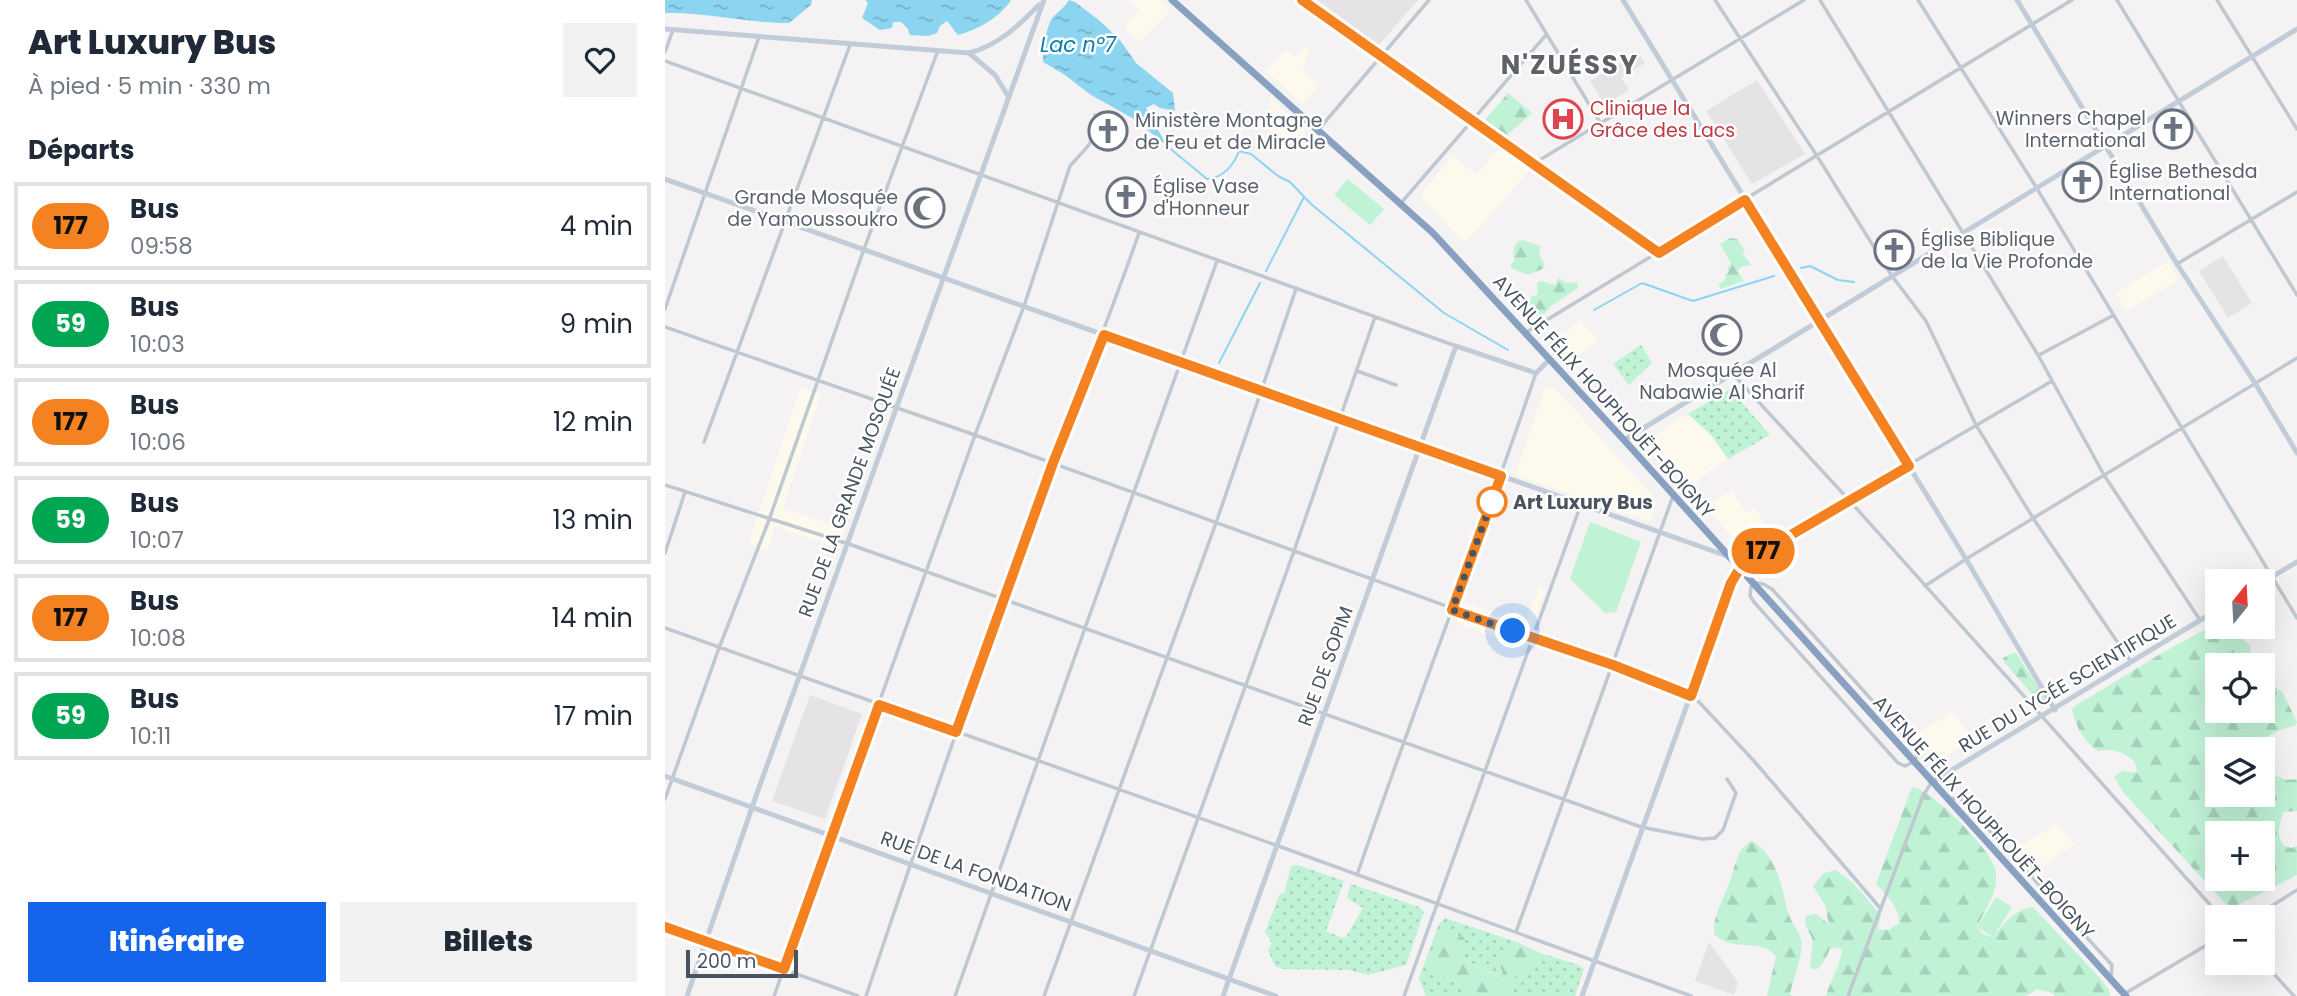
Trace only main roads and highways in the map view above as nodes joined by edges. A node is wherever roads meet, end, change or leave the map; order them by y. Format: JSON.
{"nodes":[{"id":1,"x":1172,"y":0,"type":"edge"},
{"id":2,"x":2125,"y":995,"type":"edge"}],
"edges":[{"from":1,"to":2,"type":"highway","name":"AVENUE FÉLIX HOUPHOUËT-BOIGNY"}]}
